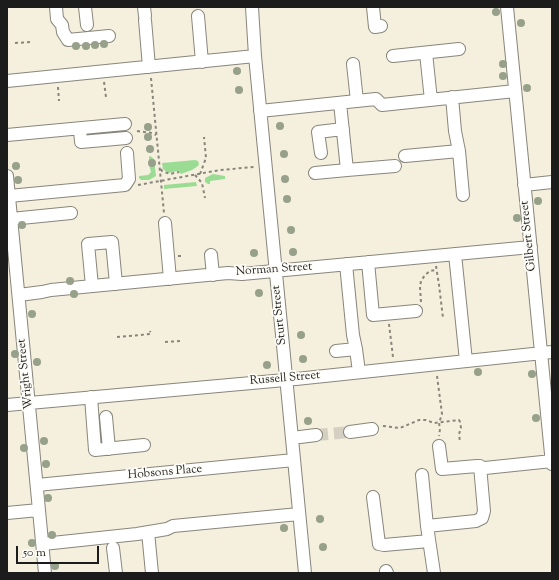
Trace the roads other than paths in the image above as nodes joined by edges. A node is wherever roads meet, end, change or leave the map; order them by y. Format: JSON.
{"nodes":[{"id":1,"x":56,"y":7,"type":"edge"},
{"id":2,"x":85,"y":7,"type":"edge"},
{"id":3,"x":246,"y":7,"type":"edge"},
{"id":4,"x":252,"y":7,"type":"edge"},
{"id":5,"x":373,"y":7,"type":"edge"},
{"id":6,"x":507,"y":7,"type":"edge"},
{"id":7,"x":198,"y":11,"type":"edge"},
{"id":8,"x":145,"y":14,"type":"edge"},
{"id":9,"x":87,"y":25,"type":"dead end"},
{"id":10,"x":381,"y":26,"type":"dead end"},
{"id":11,"x":109,"y":36,"type":"dead end"},
{"id":12,"x":459,"y":49,"type":"dead end"},
{"id":13,"x":426,"y":53,"type":"junction"},
{"id":14,"x":255,"y":56,"type":"junction"},
{"id":15,"x":393,"y":56,"type":"dead end"},
{"id":16,"x":202,"y":62,"type":"junction"},
{"id":17,"x":353,"y":64,"type":"dead end"},
{"id":18,"x":149,"y":67,"type":"junction"},
{"id":19,"x":7,"y":81,"type":"edge"},
{"id":20,"x":515,"y":91,"type":"junction"},
{"id":21,"x":452,"y":97,"type":"junction"},
{"id":22,"x":430,"y":100,"type":"junction"},
{"id":23,"x":357,"y":101,"type":"junction"},
{"id":24,"x":340,"y":103,"type":"junction"},
{"id":25,"x":260,"y":111,"type":"junction"},
{"id":26,"x":125,"y":124,"type":"dead end"},
{"id":27,"x":80,"y":129,"type":"junction"},
{"id":28,"x":343,"y":130,"type":"junction"},
{"id":29,"x":7,"y":135,"type":"edge"},
{"id":30,"x":126,"y":138,"type":"dead end"},
{"id":31,"x":459,"y":151,"type":"junction"},
{"id":32,"x":127,"y":153,"type":"dead end"},
{"id":33,"x":321,"y":153,"type":"dead end"},
{"id":34,"x":405,"y":156,"type":"dead end"},
{"id":35,"x":395,"y":166,"type":"dead end"},
{"id":36,"x":347,"y":170,"type":"junction"},
{"id":37,"x":315,"y":173,"type":"dead end"},
{"id":38,"x":7,"y":176,"type":"edge"},
{"id":39,"x":552,"y":182,"type":"edge"},
{"id":40,"x":524,"y":184,"type":"junction"},
{"id":41,"x":8,"y":192,"type":"edge"},
{"id":42,"x":463,"y":195,"type":"dead end"},
{"id":43,"x":71,"y":213,"type":"dead end"},
{"id":44,"x":11,"y":219,"type":"junction"},
{"id":45,"x":165,"y":223,"type":"road end"},
{"id":46,"x":530,"y":247,"type":"junction"},
{"id":47,"x":455,"y":254,"type":"junction"},
{"id":48,"x":211,"y":255,"type":"dead end"},
{"id":49,"x":368,"y":262,"type":"junction"},
{"id":50,"x":346,"y":264,"type":"junction"},
{"id":51,"x":276,"y":271,"type":"junction"},
{"id":52,"x":213,"y":275,"type":"junction"},
{"id":53,"x":170,"y":279,"type":"junction"},
{"id":54,"x":116,"y":284,"type":"junction"},
{"id":55,"x":92,"y":286,"type":"junction"},
{"id":56,"x":14,"y":288,"type":"edge"},
{"id":57,"x":419,"y":310,"type":"road end"},
{"id":58,"x":356,"y":349,"type":"junction"},
{"id":59,"x":336,"y":351,"type":"dead end"},
{"id":60,"x":547,"y":353,"type":"edge"},
{"id":61,"x":466,"y":361,"type":"junction"},
{"id":62,"x":359,"y":372,"type":"junction"},
{"id":63,"x":286,"y":380,"type":"junction"},
{"id":64,"x":91,"y":397,"type":"junction"},
{"id":65,"x":29,"y":403,"type":"junction"},
{"id":66,"x":7,"y":405,"type":"edge"},
{"id":67,"x":106,"y":417,"type":"dead end"},
{"id":68,"x":372,"y":429,"type":"road end"},
{"id":69,"x":350,"y":432,"type":"tunnel mouth"},
{"id":70,"x":316,"y":435,"type":"tunnel mouth"},
{"id":71,"x":292,"y":438,"type":"junction"},
{"id":72,"x":144,"y":446,"type":"dead end"},
{"id":73,"x":439,"y":446,"type":"road end"},
{"id":74,"x":109,"y":448,"type":"junction"},
{"id":75,"x":294,"y":460,"type":"junction"},
{"id":76,"x":552,"y":461,"type":"edge"},
{"id":77,"x":552,"y":464,"type":"edge"},
{"id":78,"x":480,"y":466,"type":"junction"},
{"id":79,"x":422,"y":475,"type":"dead end"},
{"id":80,"x":37,"y":485,"type":"junction"},
{"id":81,"x":373,"y":498,"type":"dead end"},
{"id":82,"x":39,"y":510,"type":"junction"},
{"id":83,"x":7,"y":513,"type":"edge"},
{"id":84,"x":299,"y":514,"type":"junction"},
{"id":85,"x":427,"y":526,"type":"junction"},
{"id":86,"x":148,"y":532,"type":"junction"},
{"id":87,"x":429,"y":541,"type":"junction"},
{"id":88,"x":42,"y":544,"type":"junction"},
{"id":89,"x":113,"y":548,"type":"dead end"},
{"id":90,"x":433,"y":568,"type":"edge"},
{"id":91,"x":45,"y":573,"type":"edge"},
{"id":92,"x":116,"y":573,"type":"edge"},
{"id":93,"x":152,"y":573,"type":"edge"},
{"id":94,"x":305,"y":573,"type":"edge"}],
"edges":[{"from":1,"to":11,"type":"street"},
{"from":2,"to":9,"type":"street"},
{"from":3,"to":14,"type":"street","name":"Sturt Street"},
{"from":4,"to":14,"type":"street","name":"Sturt Street"},
{"from":5,"to":10,"type":"street"},
{"from":6,"to":20,"type":"street","name":"Gilbert Street"},
{"from":7,"to":16,"type":"street"},
{"from":8,"to":18,"type":"street"},
{"from":12,"to":13,"type":"street"},
{"from":13,"to":15,"type":"street"},
{"from":13,"to":22,"type":"street"},
{"from":14,"to":16,"type":"street"},
{"from":14,"to":25,"type":"street","name":"Sturt Street"},
{"from":16,"to":18,"type":"street"},
{"from":17,"to":23,"type":"street"},
{"from":18,"to":19,"type":"street"},
{"from":20,"to":21,"type":"street"},
{"from":20,"to":40,"type":"street","name":"Gilbert Street"},
{"from":21,"to":22,"type":"street"},
{"from":21,"to":31,"type":"street"},
{"from":22,"to":23,"type":"street"},
{"from":23,"to":24,"type":"street"},
{"from":24,"to":25,"type":"street"},
{"from":24,"to":28,"type":"street"},
{"from":25,"to":51,"type":"street","name":"Sturt Street"},
{"from":26,"to":27,"type":"street"},
{"from":27,"to":29,"type":"street"},
{"from":27,"to":30,"type":"street"},
{"from":28,"to":33,"type":"street"},
{"from":28,"to":36,"type":"street"},
{"from":31,"to":34,"type":"street"},
{"from":31,"to":42,"type":"street"},
{"from":32,"to":41,"type":"street"},
{"from":35,"to":36,"type":"street"},
{"from":36,"to":37,"type":"street"},
{"from":38,"to":41,"type":"street","name":"Wright Street"},
{"from":39,"to":40,"type":"street"},
{"from":40,"to":46,"type":"street","name":"Gilbert Street"},
{"from":41,"to":44,"type":"street","name":"Wright Street"},
{"from":43,"to":44,"type":"street"},
{"from":44,"to":56,"type":"street","name":"Wright Street"},
{"from":45,"to":53,"type":"street"},
{"from":46,"to":47,"type":"street","name":"Norman Street"},
{"from":46,"to":60,"type":"street","name":"Gilbert Street"},
{"from":47,"to":49,"type":"street","name":"Norman Street"},
{"from":47,"to":61,"type":"street"},
{"from":48,"to":52,"type":"street"},
{"from":49,"to":50,"type":"street","name":"Norman Street"},
{"from":49,"to":57,"type":"street"},
{"from":50,"to":51,"type":"street","name":"Norman Street"},
{"from":50,"to":58,"type":"street"},
{"from":51,"to":52,"type":"street","name":"Norman Street"},
{"from":51,"to":63,"type":"street","name":"Sturt Street"},
{"from":52,"to":53,"type":"street","name":"Norman Street"},
{"from":53,"to":54,"type":"street","name":"Norman Street"},
{"from":54,"to":55,"type":"street","name":"Norman Street"},
{"from":54,"to":55,"type":"street"},
{"from":55,"to":56,"type":"street","name":"Norman Street"},
{"from":56,"to":65,"type":"street","name":"Wright Street"},
{"from":58,"to":59,"type":"street"},
{"from":58,"to":62,"type":"street"},
{"from":60,"to":61,"type":"street","name":"Russell Street"},
{"from":60,"to":76,"type":"street","name":"Gilbert Street"},
{"from":61,"to":62,"type":"street","name":"Russell Street"},
{"from":62,"to":63,"type":"street","name":"Russell Street"},
{"from":63,"to":64,"type":"street","name":"Russell Street"},
{"from":63,"to":71,"type":"street","name":"Sturt Street"},
{"from":64,"to":65,"type":"street","name":"Russell Street"},
{"from":64,"to":74,"type":"street"},
{"from":65,"to":66,"type":"street","name":"Russell Street"},
{"from":65,"to":80,"type":"street","name":"Wright Street"},
{"from":67,"to":74,"type":"street"},
{"from":68,"to":69,"type":"street"},
{"from":70,"to":71,"type":"street"},
{"from":71,"to":75,"type":"street","name":"Sturt Street"},
{"from":72,"to":74,"type":"street"},
{"from":73,"to":78,"type":"street"},
{"from":75,"to":80,"type":"street","name":"Hobsons Place"},
{"from":75,"to":84,"type":"street","name":"Sturt Street"},
{"from":76,"to":77,"type":"street","name":"Gilbert Street"},
{"from":76,"to":78,"type":"street"},
{"from":78,"to":85,"type":"street"},
{"from":79,"to":85,"type":"street"},
{"from":80,"to":82,"type":"street","name":"Wright Street"},
{"from":81,"to":87,"type":"street"},
{"from":82,"to":83,"type":"street"},
{"from":82,"to":88,"type":"street","name":"Wright Street"},
{"from":84,"to":86,"type":"street"},
{"from":84,"to":94,"type":"street","name":"Sturt Street"},
{"from":85,"to":87,"type":"street"},
{"from":86,"to":88,"type":"street"},
{"from":86,"to":93,"type":"street"},
{"from":87,"to":90,"type":"street"},
{"from":88,"to":91,"type":"street","name":"Wright Street"},
{"from":89,"to":92,"type":"street"}]}
